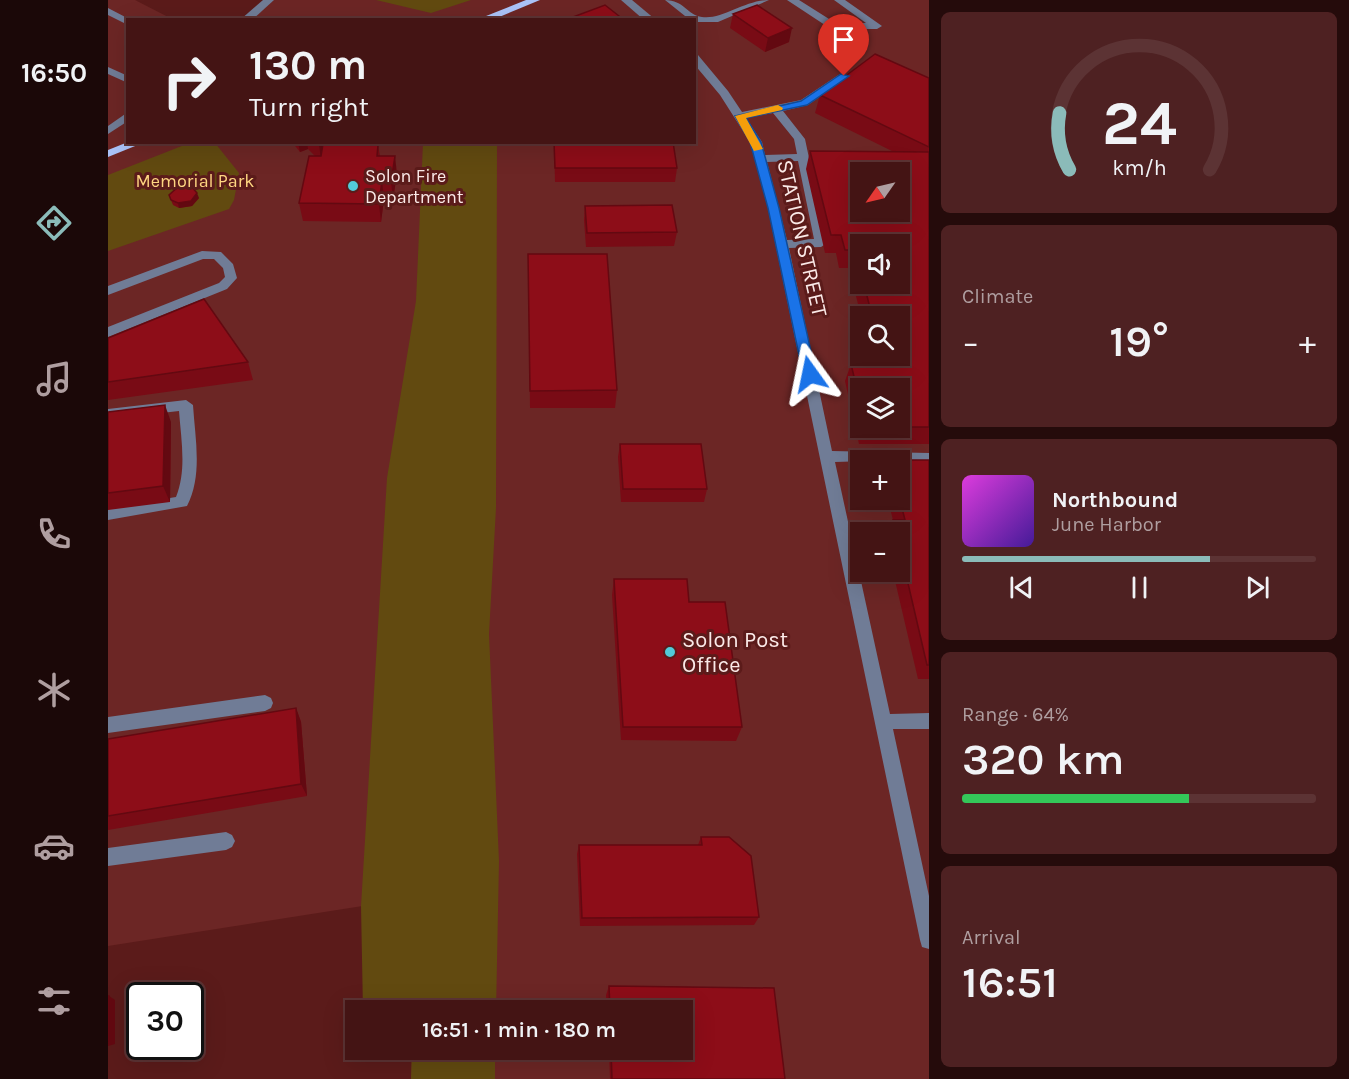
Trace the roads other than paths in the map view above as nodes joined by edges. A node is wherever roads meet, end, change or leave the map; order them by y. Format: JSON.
{"nodes":[{"id":1,"x":269,"y":0,"type":"edge"},
{"id":2,"x":535,"y":0,"type":"edge"},
{"id":3,"x":626,"y":0,"type":"edge"},
{"id":4,"x":670,"y":0,"type":"edge"},
{"id":5,"x":764,"y":0,"type":"edge"},
{"id":6,"x":792,"y":0,"type":"edge"},
{"id":7,"x":839,"y":0,"type":"edge"},
{"id":8,"x":110,"y":15,"type":"edge"},
{"id":9,"x":247,"y":18,"type":"edge"},
{"id":10,"x":486,"y":18,"type":"edge"},
{"id":11,"x":648,"y":18,"type":"edge"},
{"id":12,"x":694,"y":18,"type":"edge"},
{"id":13,"x":696,"y":19,"type":"edge"},
{"id":14,"x":126,"y":21,"type":"edge"},
{"id":15,"x":696,"y":59,"type":"edge"},
{"id":16,"x":108,"y":70,"type":"edge"},
{"id":17,"x":844,"y":76,"type":"edge"},
{"id":18,"x":126,"y":79,"type":"edge"},
{"id":19,"x":776,"y":109,"type":"junction"},
{"id":20,"x":740,"y":116,"type":"junction"},
{"id":21,"x":126,"y":117,"type":"edge"},
{"id":22,"x":108,"y":131,"type":"edge"},
{"id":23,"x":135,"y":144,"type":"edge"},
{"id":24,"x":108,"y":154,"type":"edge"},
{"id":25,"x":802,"y":157,"type":"junction"},
{"id":26,"x":760,"y":159,"type":"junction"},
{"id":27,"x":782,"y":244,"type":"junction"},
{"id":28,"x":108,"y":291,"type":"edge"},
{"id":29,"x":108,"y":332,"type":"edge"},
{"id":30,"x":108,"y":414,"type":"edge"},
{"id":31,"x":827,"y":456,"type":"junction"},
{"id":32,"x":929,"y":459,"type":"edge"},
{"id":33,"x":108,"y":514,"type":"edge"},
{"id":34,"x":265,"y":703,"type":"dead end"},
{"id":35,"x":883,"y":722,"type":"junction"},
{"id":36,"x":929,"y":722,"type":"edge"},
{"id":37,"x":108,"y":725,"type":"edge"},
{"id":38,"x":226,"y":841,"type":"dead end"},
{"id":39,"x":108,"y":857,"type":"edge"},
{"id":40,"x":928,"y":928,"type":"edge"}],
"edges":[{"from":1,"to":9,"type":"street"},
{"from":2,"to":10,"type":"main road"},
{"from":3,"to":11,"type":"street"},
{"from":4,"to":12,"type":"street"},
{"from":5,"to":13,"type":"street"},
{"from":6,"to":7,"type":"street"},
{"from":8,"to":14,"type":"street"},
{"from":15,"to":20,"type":"street","name":"STATION STREET"},
{"from":16,"to":18,"type":"street"},
{"from":17,"to":19,"type":"street"},
{"from":19,"to":20,"type":"street"},
{"from":19,"to":25,"type":"street"},
{"from":20,"to":26,"type":"street","name":"STATION STREET"},
{"from":21,"to":22,"type":"street"},
{"from":23,"to":24,"type":"main road"},
{"from":25,"to":26,"type":"street"},
{"from":25,"to":27,"type":"street"},
{"from":26,"to":27,"type":"street","name":"STATION STREET"},
{"from":27,"to":31,"type":"street","name":"STATION STREET"},
{"from":28,"to":29,"type":"street"},
{"from":30,"to":33,"type":"street"},
{"from":31,"to":32,"type":"street"},
{"from":31,"to":35,"type":"street","name":"STATION STREET"},
{"from":34,"to":37,"type":"street"},
{"from":35,"to":36,"type":"street"},
{"from":35,"to":40,"type":"street","name":"STATION STREET"},
{"from":38,"to":39,"type":"street"}]}
